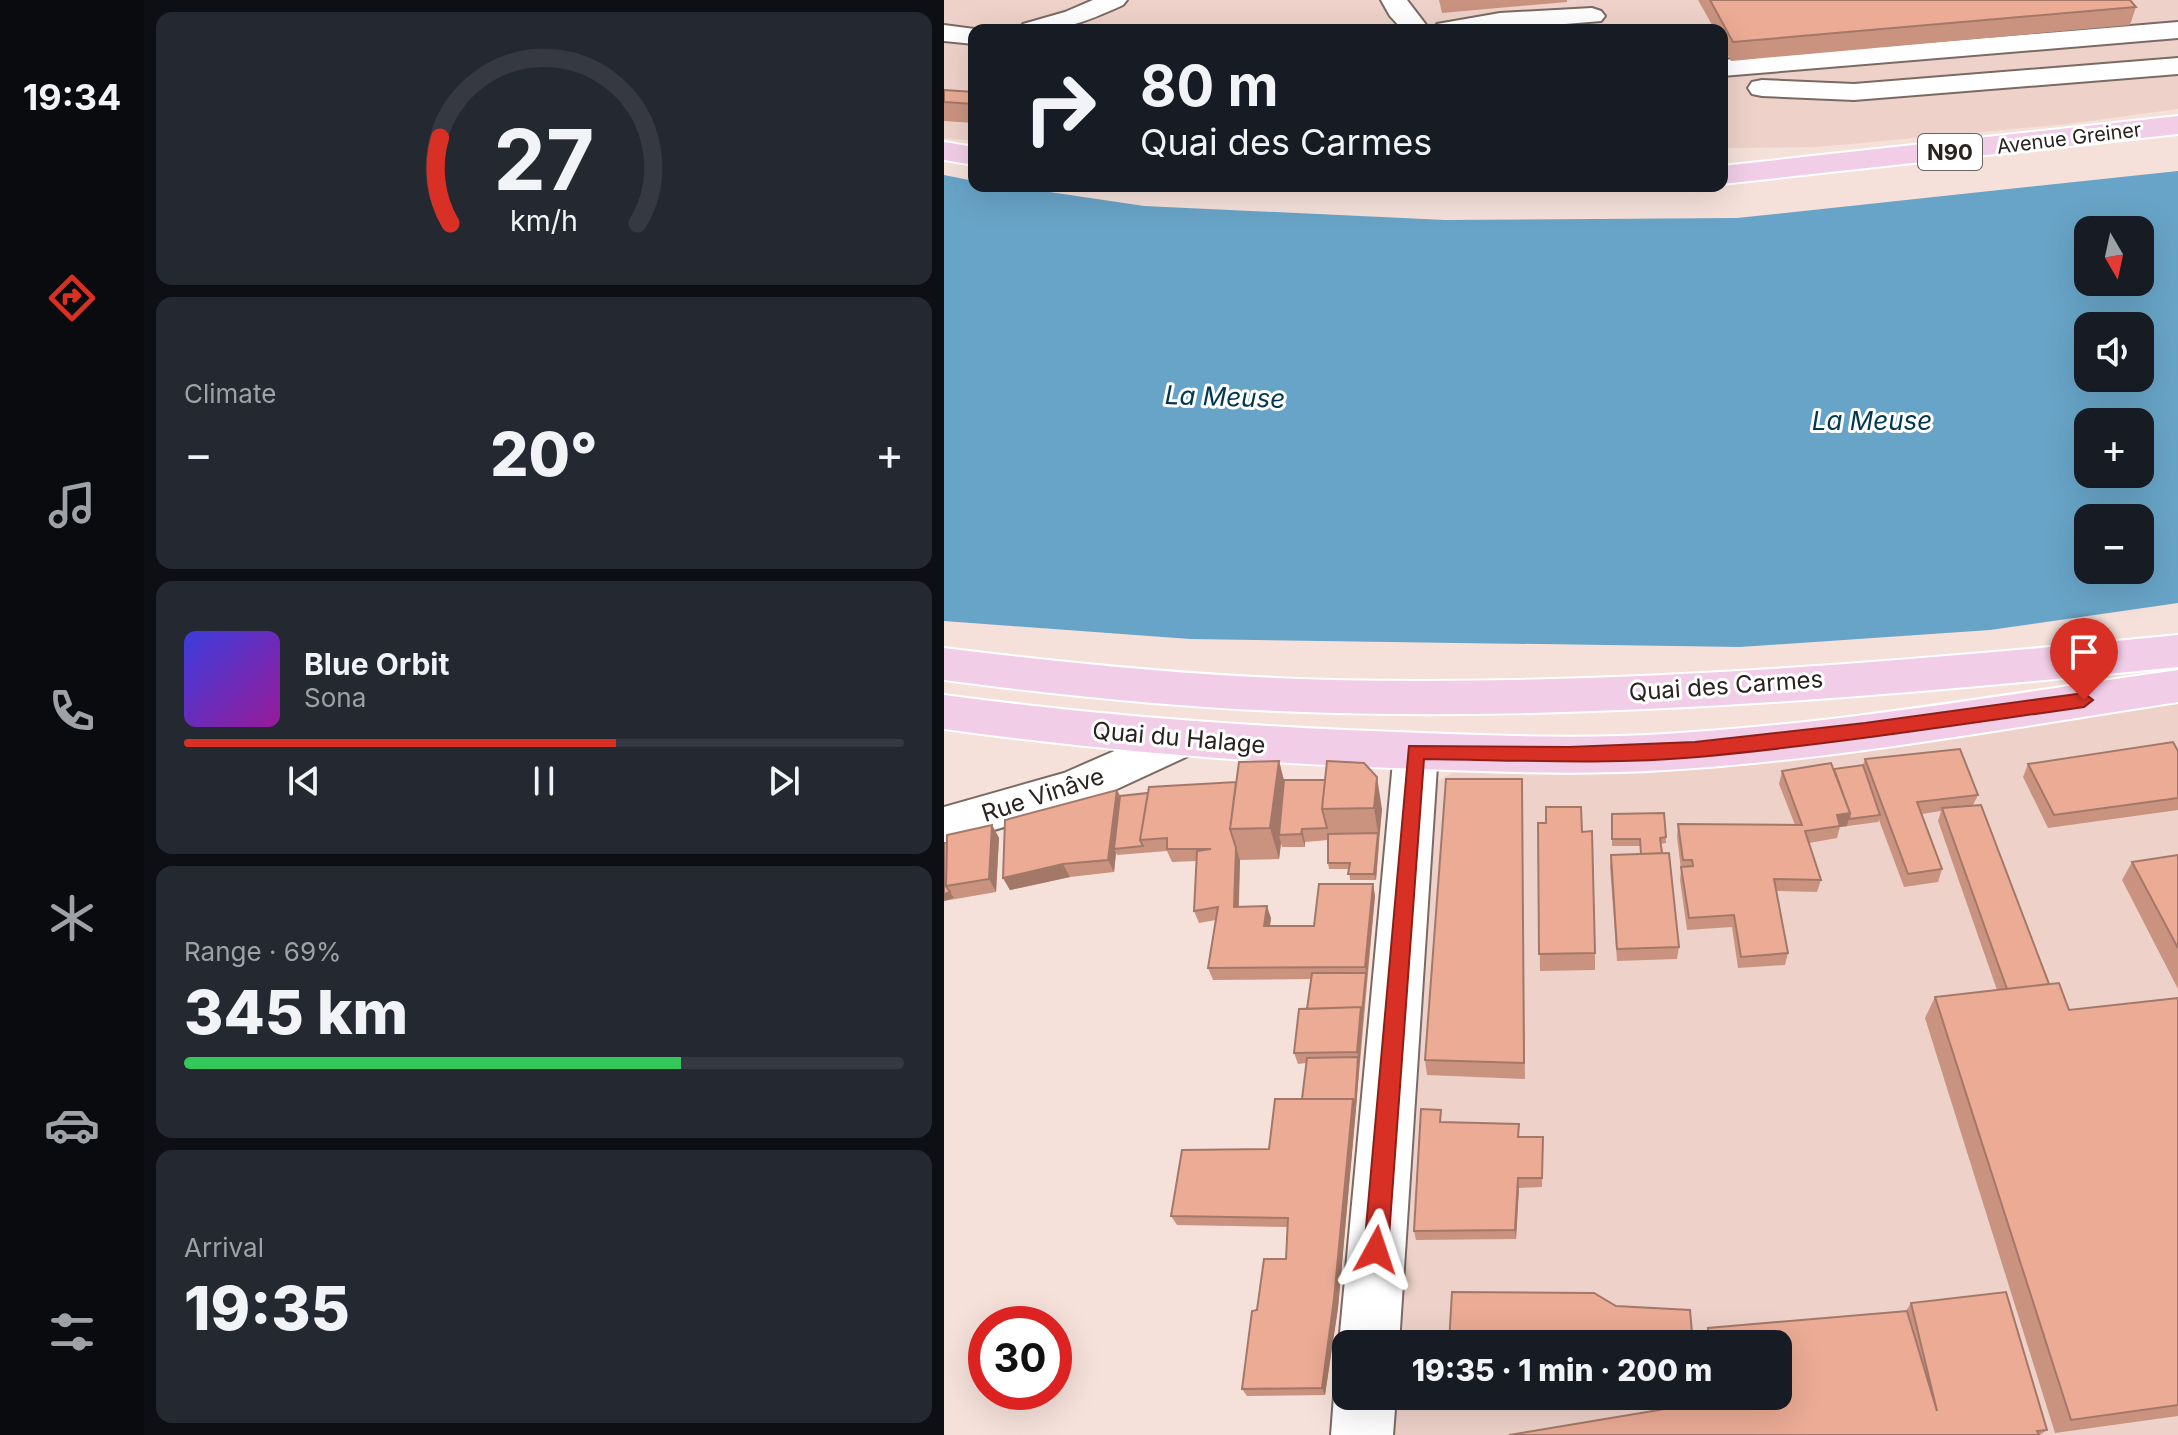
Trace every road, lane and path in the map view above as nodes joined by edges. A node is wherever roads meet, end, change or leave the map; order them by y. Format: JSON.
{"nodes":[{"id":1,"x":1114,"y":0,"type":"edge"},
{"id":2,"x":1394,"y":0,"type":"edge"},
{"id":3,"x":1593,"y":15,"type":"edge"},
{"id":4,"x":1053,"y":24,"type":"edge"},
{"id":5,"x":1411,"y":24,"type":"edge"},
{"id":6,"x":1482,"y":24,"type":"edge"},
{"id":7,"x":2178,"y":30,"type":"edge"},
{"id":8,"x":944,"y":33,"type":"edge"},
{"id":9,"x":968,"y":35,"type":"edge"},
{"id":10,"x":1903,"y":53,"type":"junction"},
{"id":11,"x":2178,"y":66,"type":"edge"},
{"id":12,"x":1728,"y":68,"type":"edge"},
{"id":13,"x":1728,"y":86,"type":"edge"},
{"id":14,"x":1929,"y":88,"type":"junction"},
{"id":15,"x":2178,"y":125,"type":"edge"},
{"id":16,"x":944,"y":151,"type":"edge"},
{"id":17,"x":968,"y":155,"type":"edge"},
{"id":18,"x":1728,"y":175,"type":"edge"},
{"id":19,"x":2178,"y":651,"type":"edge"},
{"id":20,"x":944,"y":664,"type":"edge"},
{"id":21,"x":2178,"y":686,"type":"edge"},
{"id":22,"x":1274,"y":694,"type":"junction"},
{"id":23,"x":944,"y":702,"type":"edge"},
{"id":24,"x":944,"y":712,"type":"edge"},
{"id":25,"x":1183,"y":739,"type":"junction"},
{"id":26,"x":1416,"y":751,"type":"junction"},
{"id":27,"x":944,"y":826,"type":"edge"},
{"id":28,"x":1370,"y":1330,"type":"edge"},
{"id":29,"x":1364,"y":1410,"type":"edge"},
{"id":30,"x":1362,"y":1435,"type":"edge"}],
"edges":[{"from":1,"to":4,"type":"street"},
{"from":2,"to":5,"type":"street"},
{"from":3,"to":6,"type":"street"},
{"from":7,"to":10,"type":"street"},
{"from":8,"to":9,"type":"street"},
{"from":10,"to":12,"type":"street"},
{"from":10,"to":14,"type":"street"},
{"from":11,"to":14,"type":"street"},
{"from":13,"to":14,"type":"street"},
{"from":15,"to":18,"type":"main road","name":"Avenue Greiner","number":"N90"},
{"from":16,"to":17,"type":"main road"},
{"from":19,"to":22,"type":"main road","name":"Quai des Carmes"},
{"from":20,"to":22,"type":"main road","name":"Quai du Halage"},
{"from":21,"to":26,"type":"main road"},
{"from":22,"to":23,"type":"main road"},
{"from":24,"to":25,"type":"main road","name":"Quai du Halage"},
{"from":25,"to":26,"type":"main road","name":"Quai du Halage"},
{"from":25,"to":27,"type":"street","name":"Rue Vinâve"},
{"from":26,"to":28,"type":"street"},
{"from":29,"to":30,"type":"street"}]}
